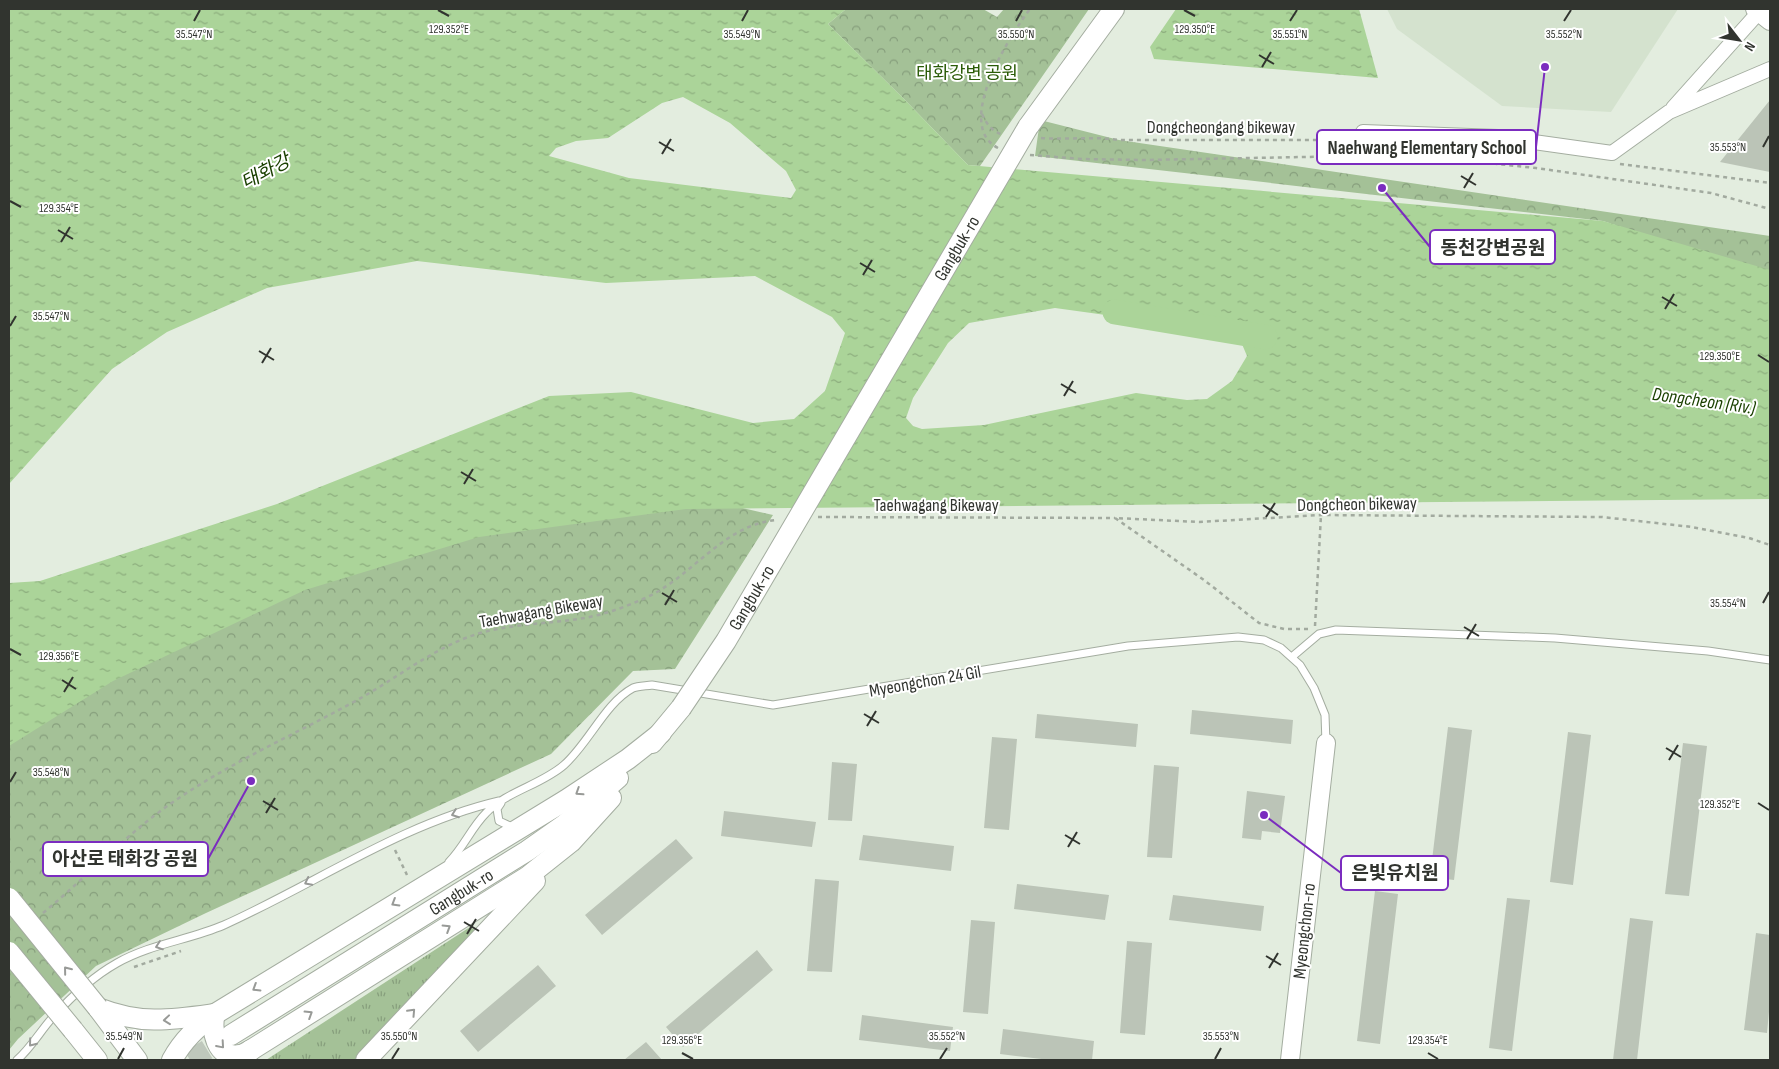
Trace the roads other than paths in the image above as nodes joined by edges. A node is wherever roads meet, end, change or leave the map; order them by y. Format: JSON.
{"nodes":[{"id":1,"x":1114,"y":9,"type":"edge"},
{"id":2,"x":1761,"y":14,"type":"edge"},
{"id":3,"x":1770,"y":70,"type":"edge"},
{"id":4,"x":1669,"y":112,"type":"junction"},
{"id":5,"x":1359,"y":136,"type":"road end"},
{"id":6,"x":1293,"y":656,"type":"junction"},
{"id":7,"x":1770,"y":660,"type":"edge"},
{"id":8,"x":661,"y":733,"type":"junction"},
{"id":9,"x":1326,"y":743,"type":"joint"},
{"id":10,"x":502,"y":801,"type":"junction"},
{"id":11,"x":526,"y":825,"type":"junction"},
{"id":12,"x":571,"y":842,"type":"junction"},
{"id":13,"x":417,"y":890,"type":"junction"},
{"id":14,"x":9,"y":898,"type":"edge"},
{"id":15,"x":9,"y":952,"type":"edge"},
{"id":16,"x":98,"y":1008,"type":"junction"},
{"id":17,"x":215,"y":1014,"type":"junction"},
{"id":18,"x":73,"y":1030,"type":"junction"},
{"id":19,"x":230,"y":1036,"type":"tunnel mouth"},
{"id":20,"x":245,"y":1055,"type":"edge"},
{"id":21,"x":17,"y":1060,"type":"edge"},
{"id":22,"x":77,"y":1060,"type":"edge"},
{"id":23,"x":97,"y":1060,"type":"edge"},
{"id":24,"x":137,"y":1060,"type":"edge"},
{"id":25,"x":172,"y":1060,"type":"edge"},
{"id":26,"x":366,"y":1060,"type":"edge"},
{"id":27,"x":1290,"y":1060,"type":"edge"}],
"edges":[{"from":1,"to":8,"type":"main road","name":"Gangbuk-ro","bridge":true},
{"from":2,"to":4,"type":"street"},
{"from":3,"to":4,"type":"street"},
{"from":4,"to":5,"type":"street"},
{"from":6,"to":7,"type":"lane"},
{"from":6,"to":9,"type":"lane","name":"Myeongchon 24 Gil"},
{"from":6,"to":10,"type":"lane","name":"Myeongchon 24 Gil"},
{"from":8,"to":11,"type":"main road","one_way":true},
{"from":8,"to":12,"type":"main road"},
{"from":8,"to":19,"type":"main road","name":"Gangbuk-ro"},
{"from":9,"to":27,"type":"street","name":"Myeongchon-ro"},
{"from":10,"to":11,"type":"lane"},
{"from":10,"to":13,"type":"lane"},
{"from":10,"to":21,"type":"lane","one_way":true},
{"from":11,"to":13,"type":"main road"},
{"from":20,"to":12,"type":"main road","one_way":true},
{"from":26,"to":12,"type":"main road","one_way":true},
{"from":13,"to":17,"type":"main road","one_way":true},
{"from":16,"to":14,"type":"main road","one_way":true,"bridge":true},
{"from":15,"to":18,"type":"main road","bridge":true},
{"from":17,"to":16,"type":"main road","one_way":true},
{"from":16,"to":24,"type":"main road"},
{"from":17,"to":20,"type":"main road","one_way":true},
{"from":17,"to":25,"type":"main road"},
{"from":18,"to":22,"type":"main road"},
{"from":18,"to":23,"type":"main road"}]}
